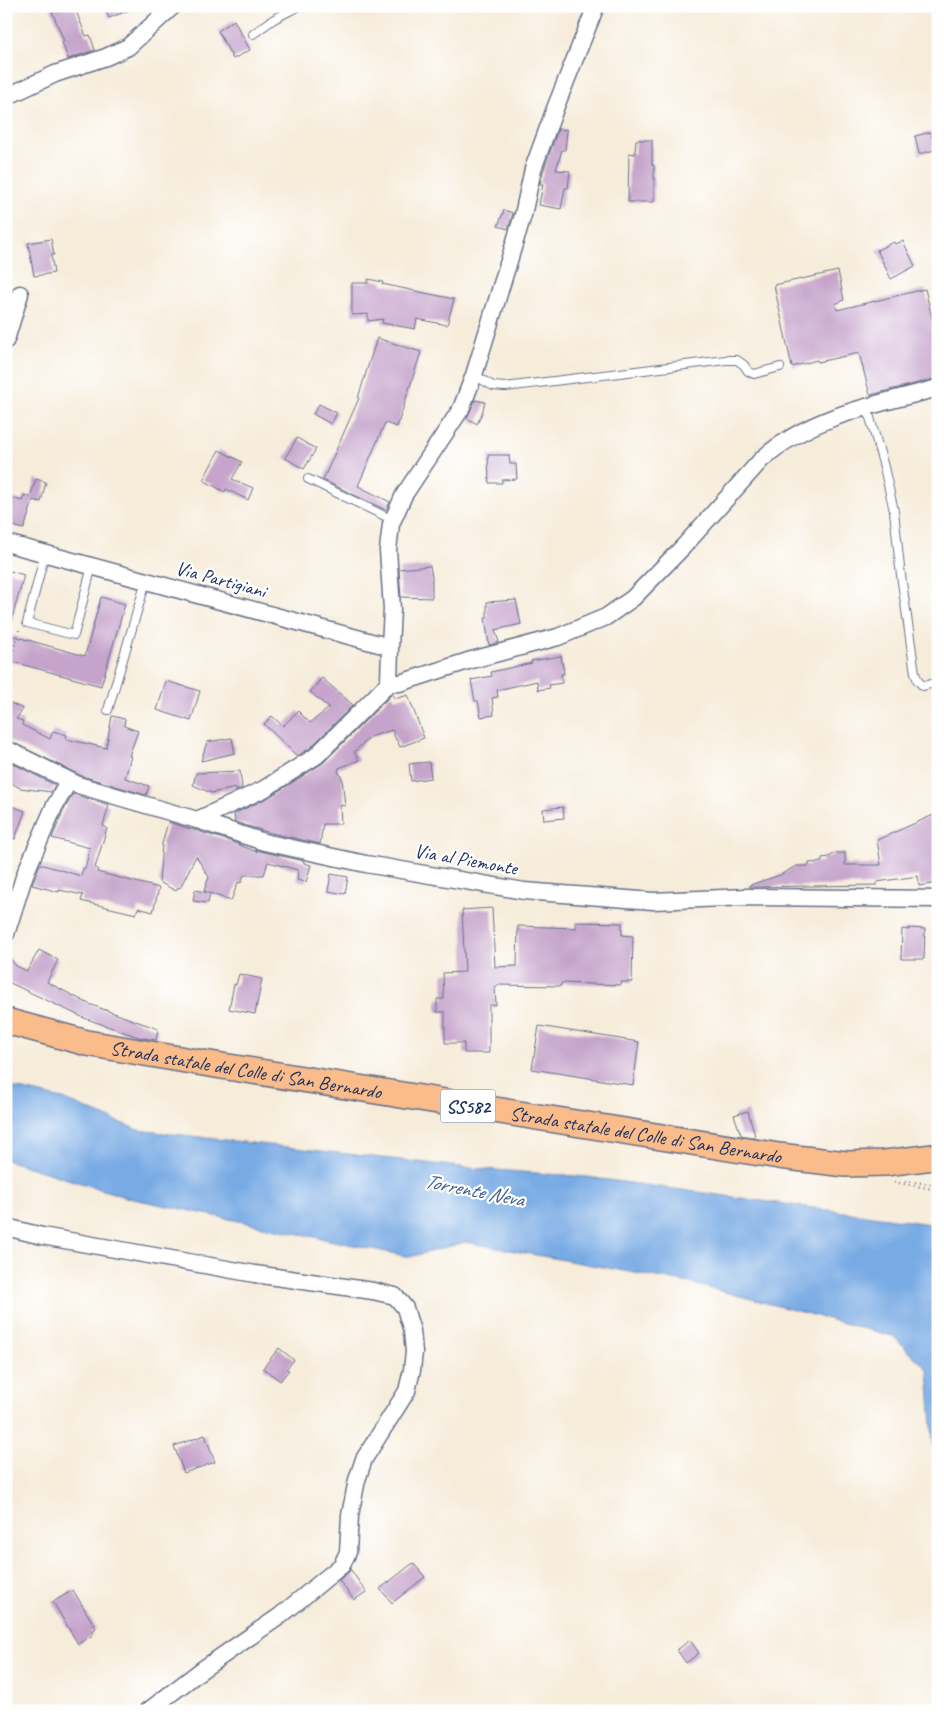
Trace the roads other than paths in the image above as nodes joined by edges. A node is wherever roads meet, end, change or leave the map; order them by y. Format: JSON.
{"nodes":[{"id":1,"x":173,"y":6,"type":"edge"},
{"id":2,"x":299,"y":6,"type":"edge"},
{"id":3,"x":596,"y":6,"type":"edge"},
{"id":4,"x":253,"y":34,"type":"dead end"},
{"id":5,"x":6,"y":97,"type":"edge"},
{"id":6,"x":20,"y":294,"type":"dead end"},
{"id":7,"x":6,"y":340,"type":"edge"},
{"id":8,"x":780,"y":367,"type":"dead end"},
{"id":9,"x":474,"y":375,"type":"junction"},
{"id":10,"x":938,"y":388,"type":"edge"},
{"id":11,"x":867,"y":407,"type":"junction"},
{"id":12,"x":308,"y":479,"type":"dead end"},
{"id":13,"x":393,"y":520,"type":"junction"},
{"id":14,"x":6,"y":543,"type":"edge"},
{"id":15,"x":45,"y":553,"type":"junction"},
{"id":16,"x":92,"y":566,"type":"junction"},
{"id":17,"x":146,"y":581,"type":"junction"},
{"id":18,"x":390,"y":647,"type":"junction"},
{"id":19,"x":938,"y":682,"type":"edge"},
{"id":20,"x":389,"y":683,"type":"junction"},
{"id":21,"x":108,"y":710,"type":"dead end"},
{"id":22,"x":6,"y":749,"type":"edge"},
{"id":23,"x":69,"y":781,"type":"junction"},
{"id":24,"x":197,"y":820,"type":"junction"},
{"id":25,"x":938,"y":900,"type":"edge"},
{"id":26,"x":6,"y":934,"type":"edge"},
{"id":27,"x":6,"y":1021,"type":"edge"},
{"id":28,"x":936,"y":1157,"type":"edge"},
{"id":29,"x":6,"y":1227,"type":"edge"},
{"id":30,"x":148,"y":1711,"type":"edge"}],
"edges":[{"from":1,"to":5,"type":"street"},
{"from":2,"to":4,"type":"lane"},
{"from":3,"to":9,"type":"street"},
{"from":6,"to":7,"type":"street"},
{"from":8,"to":9,"type":"lane"},
{"from":9,"to":13,"type":"street"},
{"from":10,"to":11,"type":"street"},
{"from":11,"to":19,"type":"lane"},
{"from":11,"to":20,"type":"street"},
{"from":12,"to":13,"type":"lane"},
{"from":13,"to":18,"type":"street"},
{"from":14,"to":15,"type":"street","name":"Via Partigiani"},
{"from":15,"to":16,"type":"street","name":"Via Partigiani"},
{"from":15,"to":16,"type":"lane"},
{"from":16,"to":17,"type":"street","name":"Via Partigiani"},
{"from":17,"to":18,"type":"street","name":"Via Partigiani"},
{"from":17,"to":21,"type":"lane"},
{"from":18,"to":20,"type":"street"},
{"from":20,"to":24,"type":"street"},
{"from":22,"to":23,"type":"street","name":"Via al Piemonte"},
{"from":23,"to":24,"type":"street","name":"Via al Piemonte"},
{"from":23,"to":26,"type":"street"},
{"from":24,"to":25,"type":"street","name":"Via al Piemonte"},
{"from":27,"to":28,"type":"main road","name":"Strada statale del Colle di San Bernardo","number":"SS582"},
{"from":29,"to":30,"type":"street"}]}
